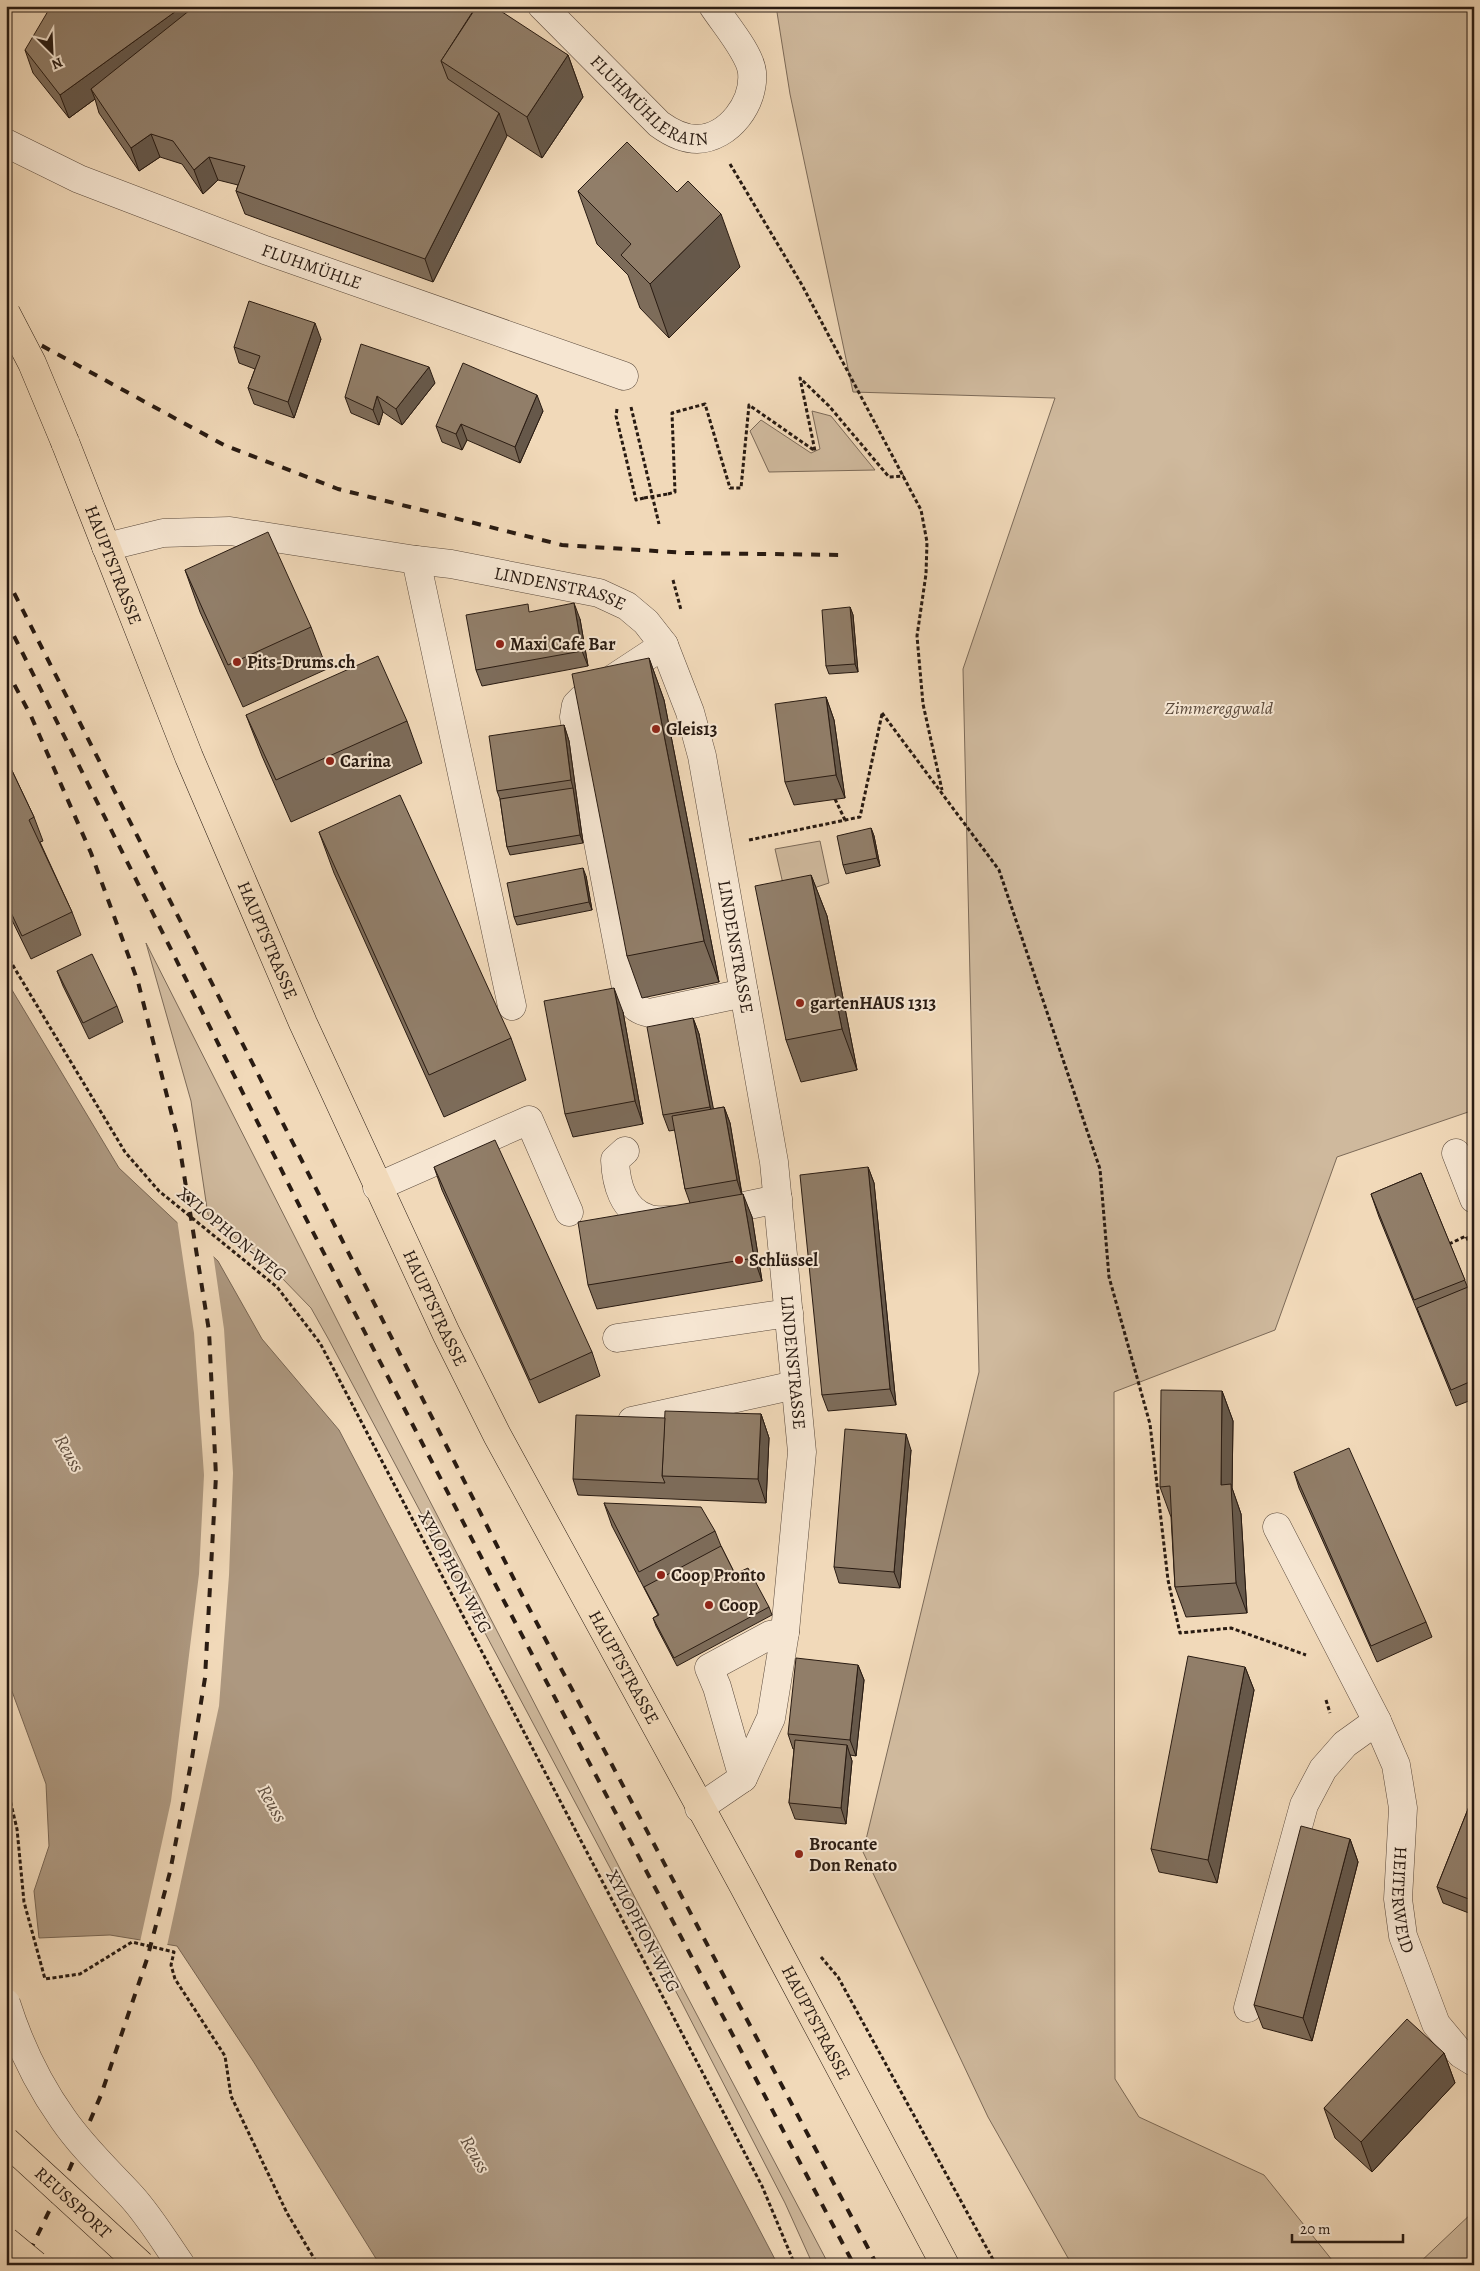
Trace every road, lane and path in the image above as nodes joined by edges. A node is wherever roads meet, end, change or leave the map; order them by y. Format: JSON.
{"nodes":[{"id":1,"x":542,"y":6,"type":"edge"},
{"id":2,"x":713,"y":6,"type":"edge"},
{"id":3,"x":6,"y":143,"type":"edge"},
{"id":4,"x":724,"y":158,"type":"dead end"},
{"id":5,"x":6,"y":313,"type":"edge"},
{"id":6,"x":624,"y":376,"type":"junction"},
{"id":7,"x":904,"y":476,"type":"junction"},
{"id":8,"x":659,"y":524,"type":"dead end"},
{"id":9,"x":106,"y":547,"type":"junction"},
{"id":10,"x":416,"y":560,"type":"junction"},
{"id":11,"x":664,"y":646,"type":"junction"},
{"id":12,"x":942,"y":793,"type":"junction"},
{"id":13,"x":835,"y":800,"type":"edge"},
{"id":14,"x":845,"y":820,"type":"junction"},
{"id":15,"x":770,"y":834,"type":"dead end"},
{"id":16,"x":6,"y":954,"type":"edge"},
{"id":17,"x":744,"y":993,"type":"junction"},
{"id":18,"x":512,"y":1006,"type":"dead end"},
{"id":19,"x":625,"y":1151,"type":"dead end"},
{"id":20,"x":1456,"y":1153,"type":"dead end"},
{"id":21,"x":377,"y":1187,"type":"junction"},
{"id":22,"x":778,"y":1199,"type":"junction"},
{"id":23,"x":1474,"y":1199,"type":"edge"},
{"id":24,"x":569,"y":1212,"type":"dead end"},
{"id":25,"x":1449,"y":1244,"type":"edge"},
{"id":26,"x":1474,"y":1252,"type":"edge"},
{"id":27,"x":789,"y":1313,"type":"junction"},
{"id":28,"x":617,"y":1338,"type":"dead end"},
{"id":29,"x":795,"y":1385,"type":"junction"},
{"id":30,"x":632,"y":1421,"type":"edge"},
{"id":31,"x":1277,"y":1527,"type":"dead end"},
{"id":32,"x":785,"y":1632,"type":"junction"},
{"id":33,"x":1313,"y":1658,"type":"dead end"},
{"id":34,"x":1324,"y":1693,"type":"dead end"},
{"id":35,"x":1378,"y":1721,"type":"junction"},
{"id":36,"x":1346,"y":1744,"type":"junction"},
{"id":37,"x":743,"y":1778,"type":"junction"},
{"id":38,"x":6,"y":1783,"type":"edge"},
{"id":39,"x":699,"y":1808,"type":"junction"},
{"id":40,"x":838,"y":1977,"type":"dead end"},
{"id":41,"x":6,"y":2003,"type":"edge"},
{"id":42,"x":1248,"y":2008,"type":"dead end"},
{"id":43,"x":1474,"y":2062,"type":"edge"},
{"id":44,"x":6,"y":2140,"type":"edge"},
{"id":45,"x":6,"y":2241,"type":"edge"},
{"id":46,"x":35,"y":2265,"type":"edge"},
{"id":47,"x":141,"y":2265,"type":"edge"},
{"id":48,"x":181,"y":2265,"type":"edge"},
{"id":49,"x":318,"y":2265,"type":"edge"},
{"id":50,"x":795,"y":2265,"type":"edge"},
{"id":51,"x":945,"y":2265,"type":"edge"},
{"id":52,"x":996,"y":2265,"type":"edge"}],
"edges":[{"from":1,"to":2,"type":"street","name":"FLUHMÜHLERAIN"},
{"from":3,"to":6,"type":"street","name":"FLUHMÜHLE"},
{"from":4,"to":7,"type":"path"},
{"from":5,"to":9,"type":"main road","name":"HAUPTSTRASSE","bridge":true},
{"from":6,"to":7,"type":"path","bridge":true},
{"from":6,"to":8,"type":"path"},
{"from":7,"to":12,"type":"path"},
{"from":9,"to":10,"type":"street","name":"LINDENSTRASSE"},
{"from":9,"to":21,"type":"main road","name":"HAUPTSTRASSE"},
{"from":10,"to":11,"type":"street","name":"LINDENSTRASSE"},
{"from":10,"to":18,"type":"street"},
{"from":11,"to":17,"type":"street","name":"LINDENSTRASSE"},
{"from":11,"to":17,"type":"street"},
{"from":12,"to":14,"type":"path"},
{"from":12,"to":33,"type":"path"},
{"from":13,"to":14,"type":"path"},
{"from":14,"to":15,"type":"path"},
{"from":16,"to":50,"type":"path","name":"XYLOPHON-WEG"},
{"from":17,"to":22,"type":"street","name":"LINDENSTRASSE"},
{"from":19,"to":22,"type":"street"},
{"from":20,"to":23,"type":"street"},
{"from":21,"to":24,"type":"street"},
{"from":21,"to":39,"type":"main road","name":"HAUPTSTRASSE"},
{"from":22,"to":27,"type":"street","name":"LINDENSTRASSE"},
{"from":25,"to":26,"type":"path"},
{"from":27,"to":28,"type":"street"},
{"from":27,"to":29,"type":"street","name":"LINDENSTRASSE"},
{"from":29,"to":30,"type":"street"},
{"from":29,"to":32,"type":"street","name":"LINDENSTRASSE"},
{"from":31,"to":35,"type":"street","name":"HEITERWEID"},
{"from":32,"to":37,"type":"street","name":"LINDENSTRASSE"},
{"from":32,"to":37,"type":"street"},
{"from":34,"to":36,"type":"path"},
{"from":35,"to":36,"type":"street"},
{"from":35,"to":43,"type":"street","name":"HEITERWEID"},
{"from":36,"to":42,"type":"street"},
{"from":37,"to":39,"type":"street"},
{"from":38,"to":49,"type":"path"},
{"from":39,"to":51,"type":"main road","name":"HAUPTSTRASSE"},
{"from":40,"to":52,"type":"path"},
{"from":41,"to":48,"type":"street","bridge":true},
{"from":44,"to":47,"type":"main road","name":"REUSSPORT","bridge":true},
{"from":45,"to":46,"type":"main road","bridge":true}]}
